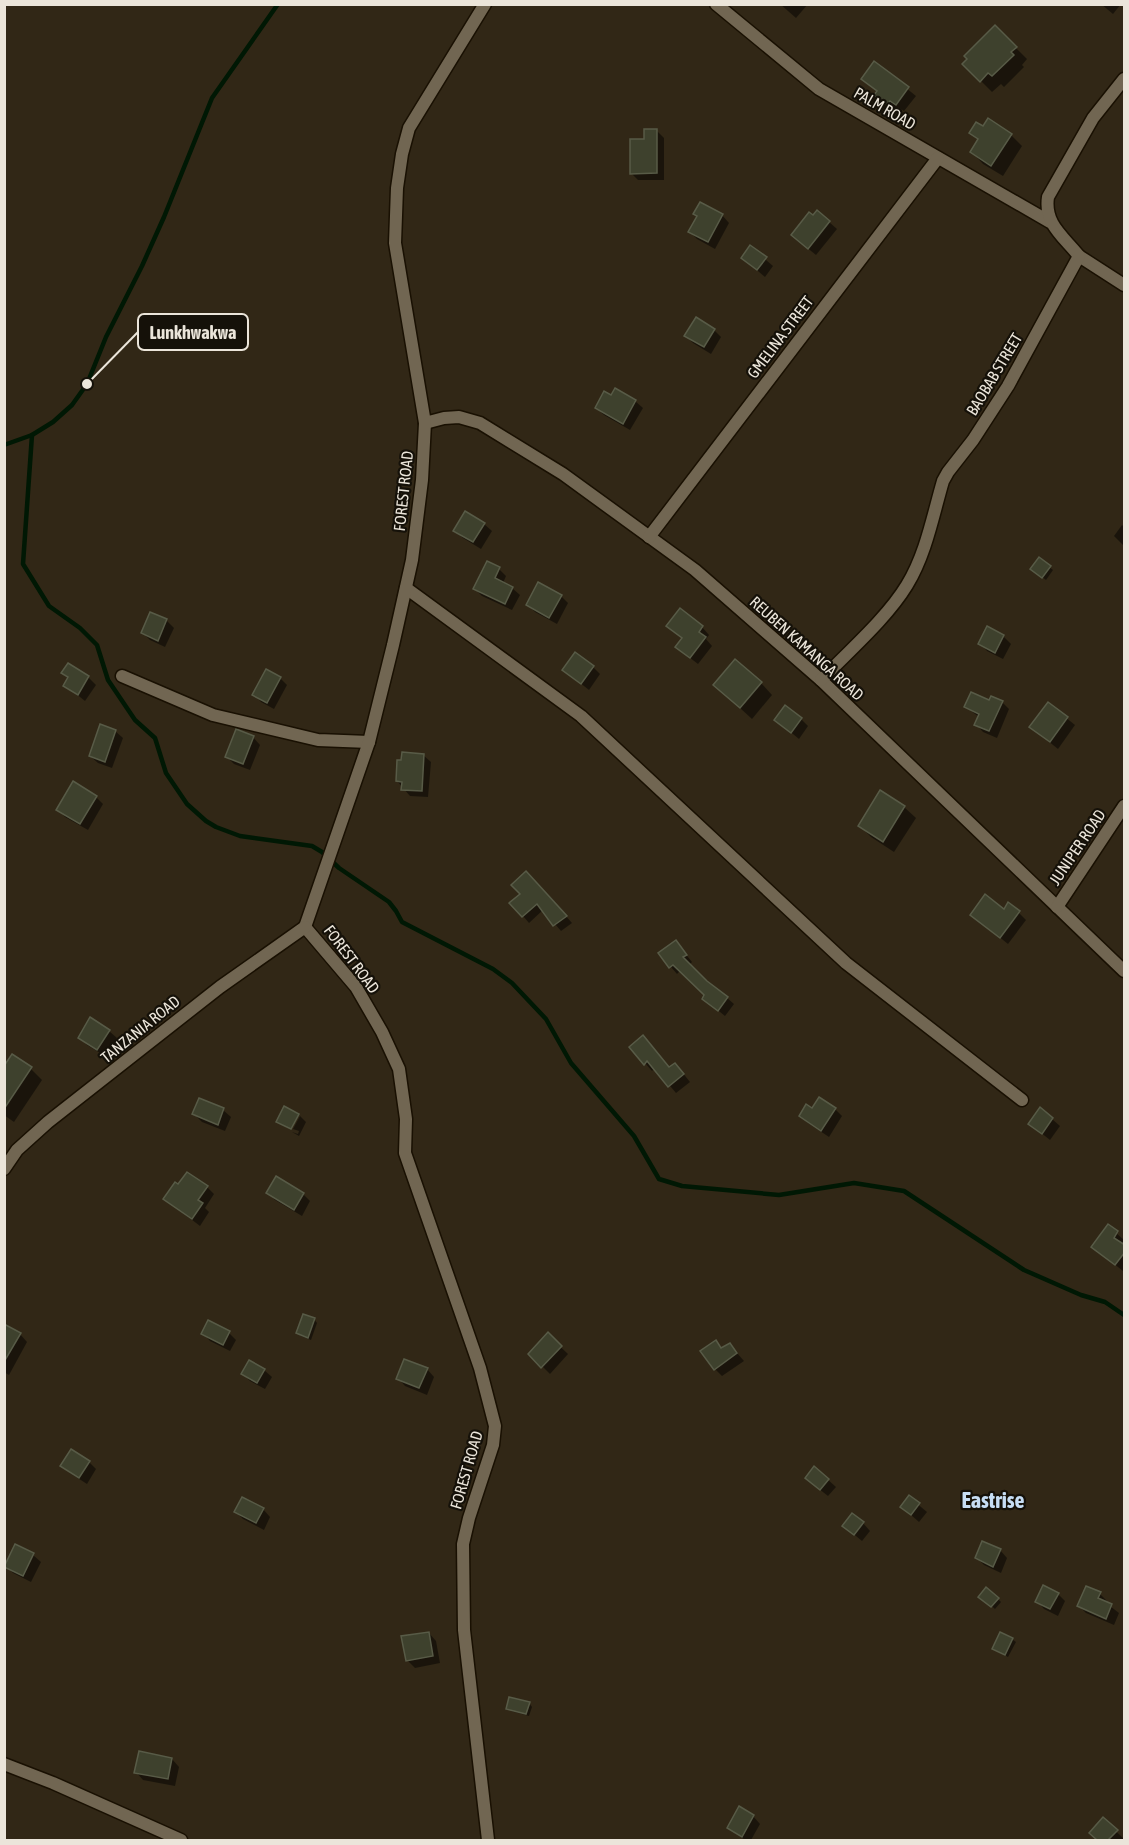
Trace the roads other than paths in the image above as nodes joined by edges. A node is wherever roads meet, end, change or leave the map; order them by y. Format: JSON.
{"nodes":[{"id":1,"x":485,"y":4,"type":"edge"},
{"id":2,"x":716,"y":4,"type":"edge"},
{"id":3,"x":1125,"y":79,"type":"edge"},
{"id":4,"x":938,"y":158,"type":"junction"},
{"id":5,"x":1050,"y":222,"type":"junction"},
{"id":6,"x":1079,"y":255,"type":"junction"},
{"id":7,"x":1125,"y":285,"type":"edge"},
{"id":8,"x":425,"y":423,"type":"junction"},
{"id":9,"x":649,"y":537,"type":"junction"},
{"id":10,"x":406,"y":588,"type":"junction"},
{"id":11,"x":122,"y":676,"type":"dead end"},
{"id":12,"x":821,"y":680,"type":"junction"},
{"id":13,"x":369,"y":742,"type":"junction"},
{"id":14,"x":1125,"y":806,"type":"edge"},
{"id":15,"x":1057,"y":907,"type":"junction"},
{"id":16,"x":305,"y":927,"type":"junction"},
{"id":17,"x":1125,"y":971,"type":"edge"},
{"id":18,"x":1022,"y":1100,"type":"dead end"},
{"id":19,"x":4,"y":1169,"type":"edge"},
{"id":20,"x":4,"y":1764,"type":"edge"},
{"id":21,"x":181,"y":1840,"type":"edge"},
{"id":22,"x":488,"y":1840,"type":"edge"}],
"edges":[{"from":1,"to":8,"type":"street","name":"FOREST ROAD"},
{"from":2,"to":4,"type":"street","name":"PALM ROAD"},
{"from":3,"to":5,"type":"street"},
{"from":4,"to":5,"type":"street","name":"PALM ROAD"},
{"from":4,"to":9,"type":"street","name":"GMELINA STREET"},
{"from":5,"to":6,"type":"street"},
{"from":6,"to":7,"type":"street"},
{"from":6,"to":12,"type":"street","name":"BAOBAB STREET"},
{"from":8,"to":9,"type":"street","name":"REUBEN KAMANGA ROAD"},
{"from":8,"to":10,"type":"street","name":"FOREST ROAD"},
{"from":9,"to":12,"type":"street","name":"REUBEN KAMANGA ROAD"},
{"from":10,"to":13,"type":"street","name":"FOREST ROAD"},
{"from":10,"to":18,"type":"street"},
{"from":11,"to":13,"type":"street"},
{"from":12,"to":15,"type":"street","name":"REUBEN KAMANGA ROAD"},
{"from":13,"to":16,"type":"street","name":"FOREST ROAD"},
{"from":14,"to":15,"type":"street","name":"JUNIPER ROAD"},
{"from":15,"to":17,"type":"street","name":"REUBEN KAMANGA ROAD"},
{"from":16,"to":19,"type":"street","name":"TANZANIA ROAD"},
{"from":16,"to":22,"type":"street","name":"FOREST ROAD"},
{"from":20,"to":21,"type":"street"}]}
